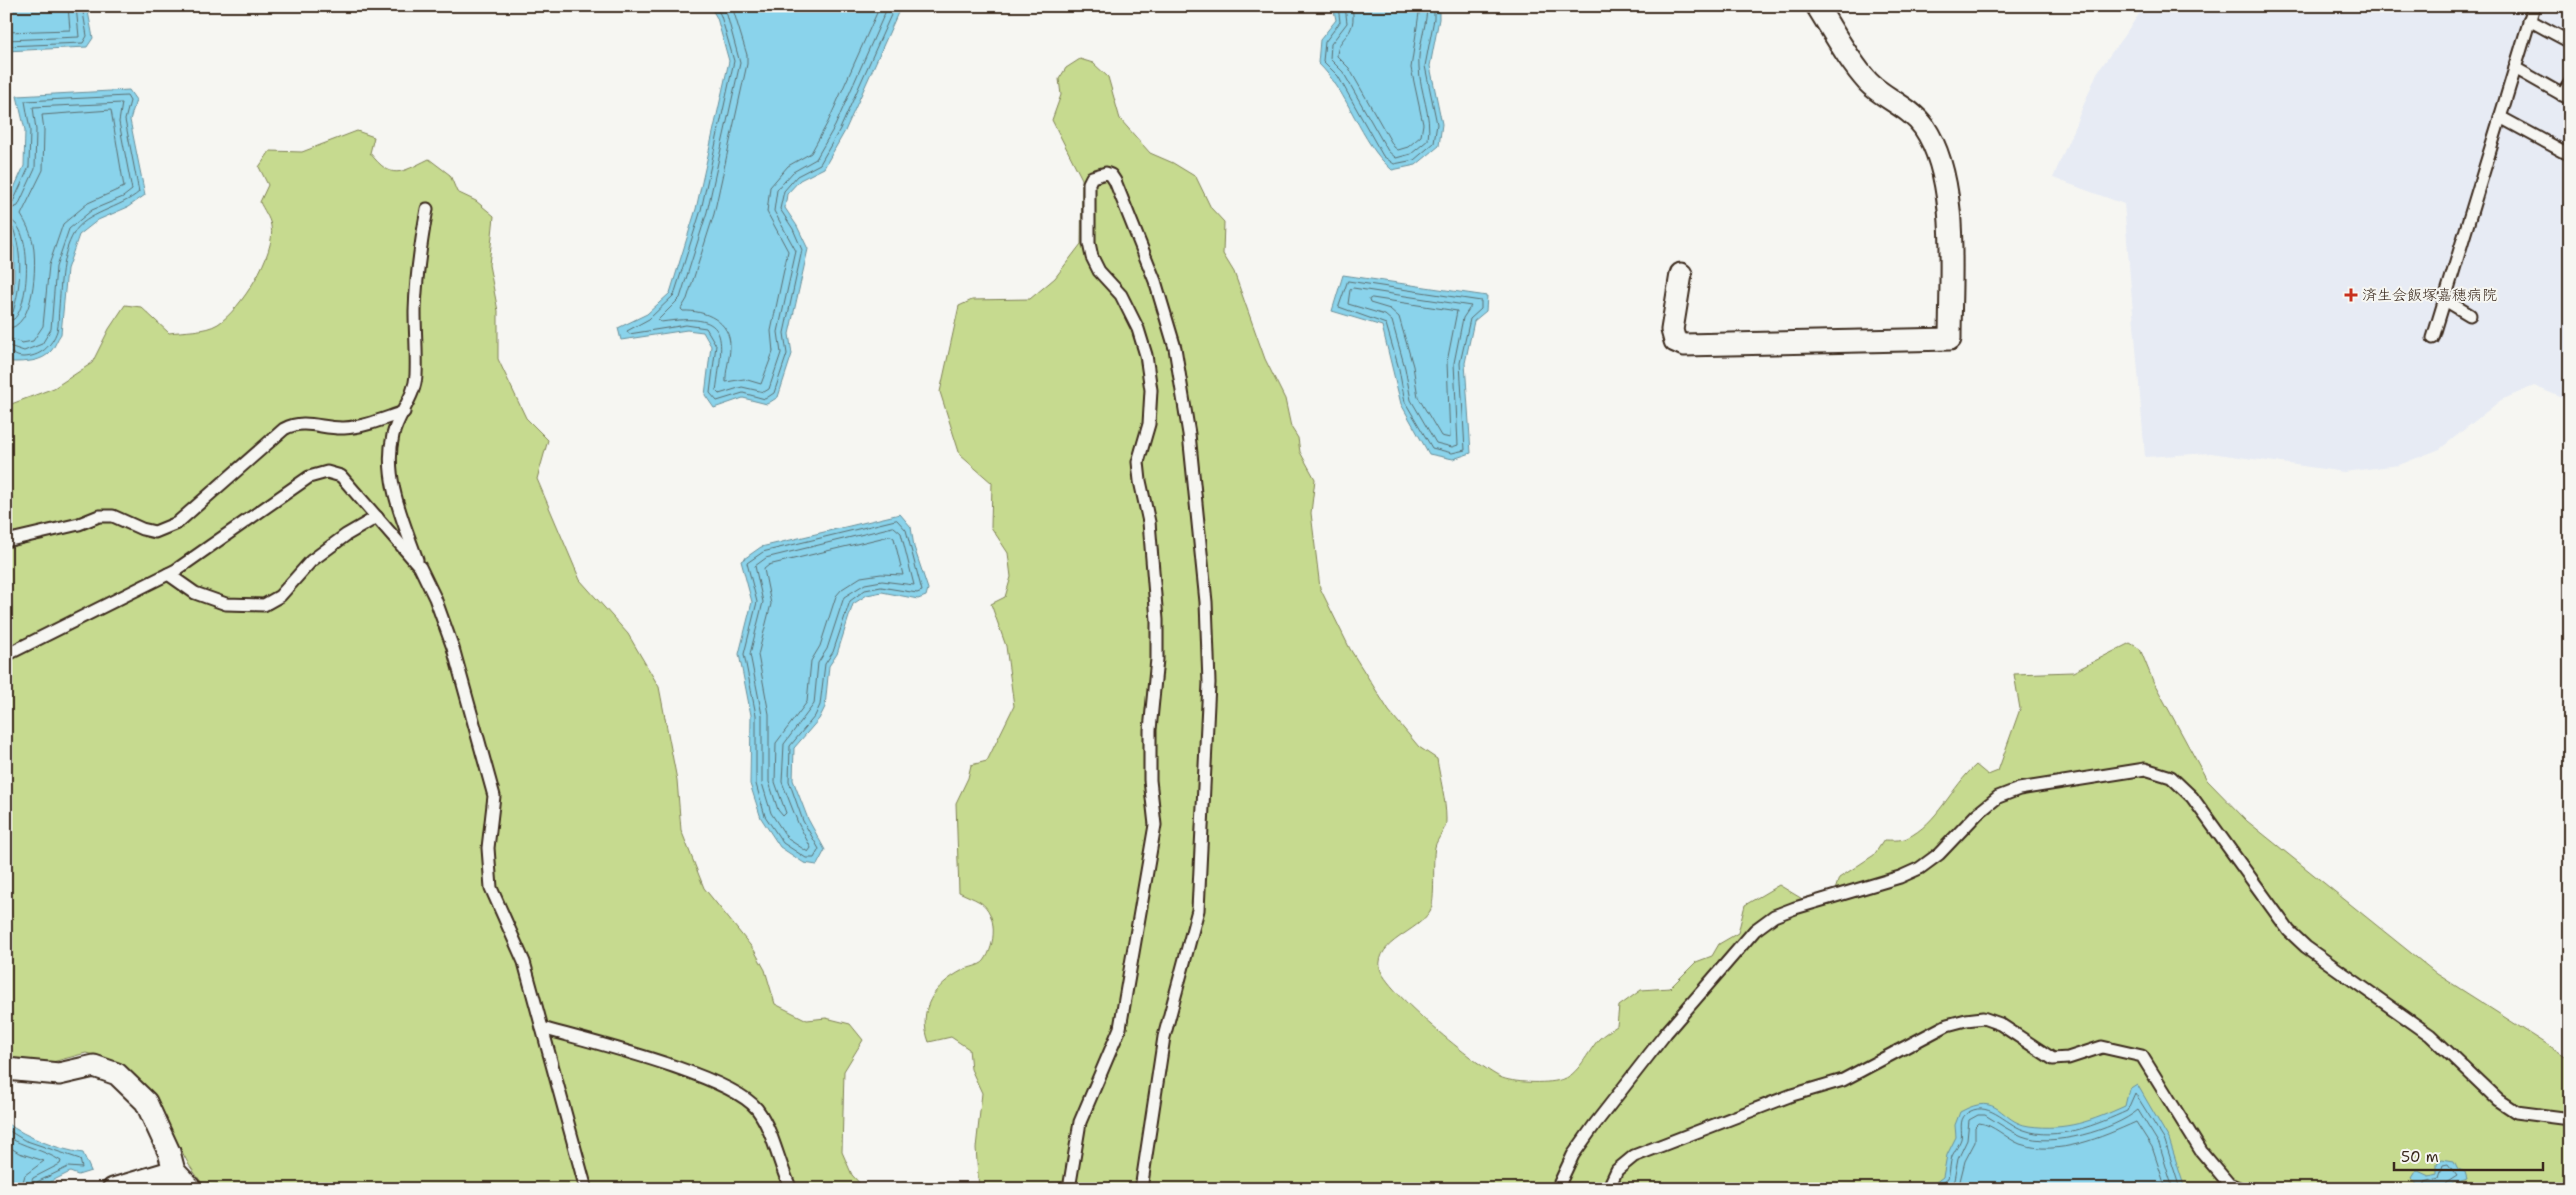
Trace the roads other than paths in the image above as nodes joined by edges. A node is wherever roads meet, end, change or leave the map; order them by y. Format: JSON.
{"nodes":[{"id":1,"x":1817,"y":6,"type":"edge"},
{"id":2,"x":2534,"y":6,"type":"edge"},
{"id":3,"x":2529,"y":20,"type":"junction"},
{"id":4,"x":2570,"y":42,"type":"edge"},
{"id":5,"x":2515,"y":68,"type":"junction"},
{"id":6,"x":2570,"y":83,"type":"edge"},
{"id":7,"x":2566,"y":97,"type":"edge"},
{"id":8,"x":2500,"y":117,"type":"junction"},
{"id":9,"x":2570,"y":155,"type":"edge"},
{"id":10,"x":427,"y":209,"type":"dead end"},
{"id":11,"x":1681,"y":274,"type":"dead end"},
{"id":12,"x":2445,"y":300,"type":"junction"},
{"id":13,"x":2470,"y":315,"type":"dead end"},
{"id":14,"x":2433,"y":338,"type":"dead end"},
{"id":15,"x":404,"y":412,"type":"junction"},
{"id":16,"x":377,"y":517,"type":"junction"},
{"id":17,"x":6,"y":541,"type":"edge"},
{"id":18,"x":420,"y":567,"type":"junction"},
{"id":19,"x":168,"y":574,"type":"junction"},
{"id":20,"x":6,"y":655,"type":"edge"},
{"id":21,"x":542,"y":1028,"type":"junction"},
{"id":22,"x":6,"y":1069,"type":"edge"},
{"id":23,"x":2570,"y":1119,"type":"edge"},
{"id":24,"x":174,"y":1171,"type":"junction"},
{"id":25,"x":113,"y":1189,"type":"edge"},
{"id":26,"x":191,"y":1189,"type":"edge"},
{"id":27,"x":586,"y":1189,"type":"edge"},
{"id":28,"x":791,"y":1189,"type":"edge"},
{"id":29,"x":1069,"y":1189,"type":"edge"},
{"id":30,"x":1141,"y":1189,"type":"edge"},
{"id":31,"x":1557,"y":1189,"type":"edge"},
{"id":32,"x":1608,"y":1189,"type":"edge"},
{"id":33,"x":2241,"y":1189,"type":"edge"}],
"edges":[{"from":1,"to":11,"type":"street"},
{"from":2,"to":3,"type":"lane"},
{"from":3,"to":4,"type":"lane"},
{"from":3,"to":5,"type":"lane"},
{"from":5,"to":7,"type":"lane"},
{"from":5,"to":8,"type":"lane"},
{"from":6,"to":7,"type":"lane"},
{"from":8,"to":9,"type":"lane"},
{"from":8,"to":12,"type":"lane"},
{"from":10,"to":15,"type":"lane"},
{"from":12,"to":13,"type":"lane"},
{"from":12,"to":14,"type":"lane"},
{"from":15,"to":17,"type":"lane"},
{"from":15,"to":18,"type":"lane"},
{"from":16,"to":18,"type":"lane"},
{"from":16,"to":19,"type":"lane"},
{"from":16,"to":19,"type":"lane"},
{"from":18,"to":21,"type":"lane"},
{"from":19,"to":20,"type":"lane"},
{"from":21,"to":27,"type":"lane"},
{"from":21,"to":28,"type":"lane"},
{"from":22,"to":24,"type":"street"},
{"from":23,"to":31,"type":"lane"},
{"from":24,"to":25,"type":"street"},
{"from":24,"to":26,"type":"street"},
{"from":29,"to":30,"type":"lane"},
{"from":32,"to":33,"type":"lane"}]}
